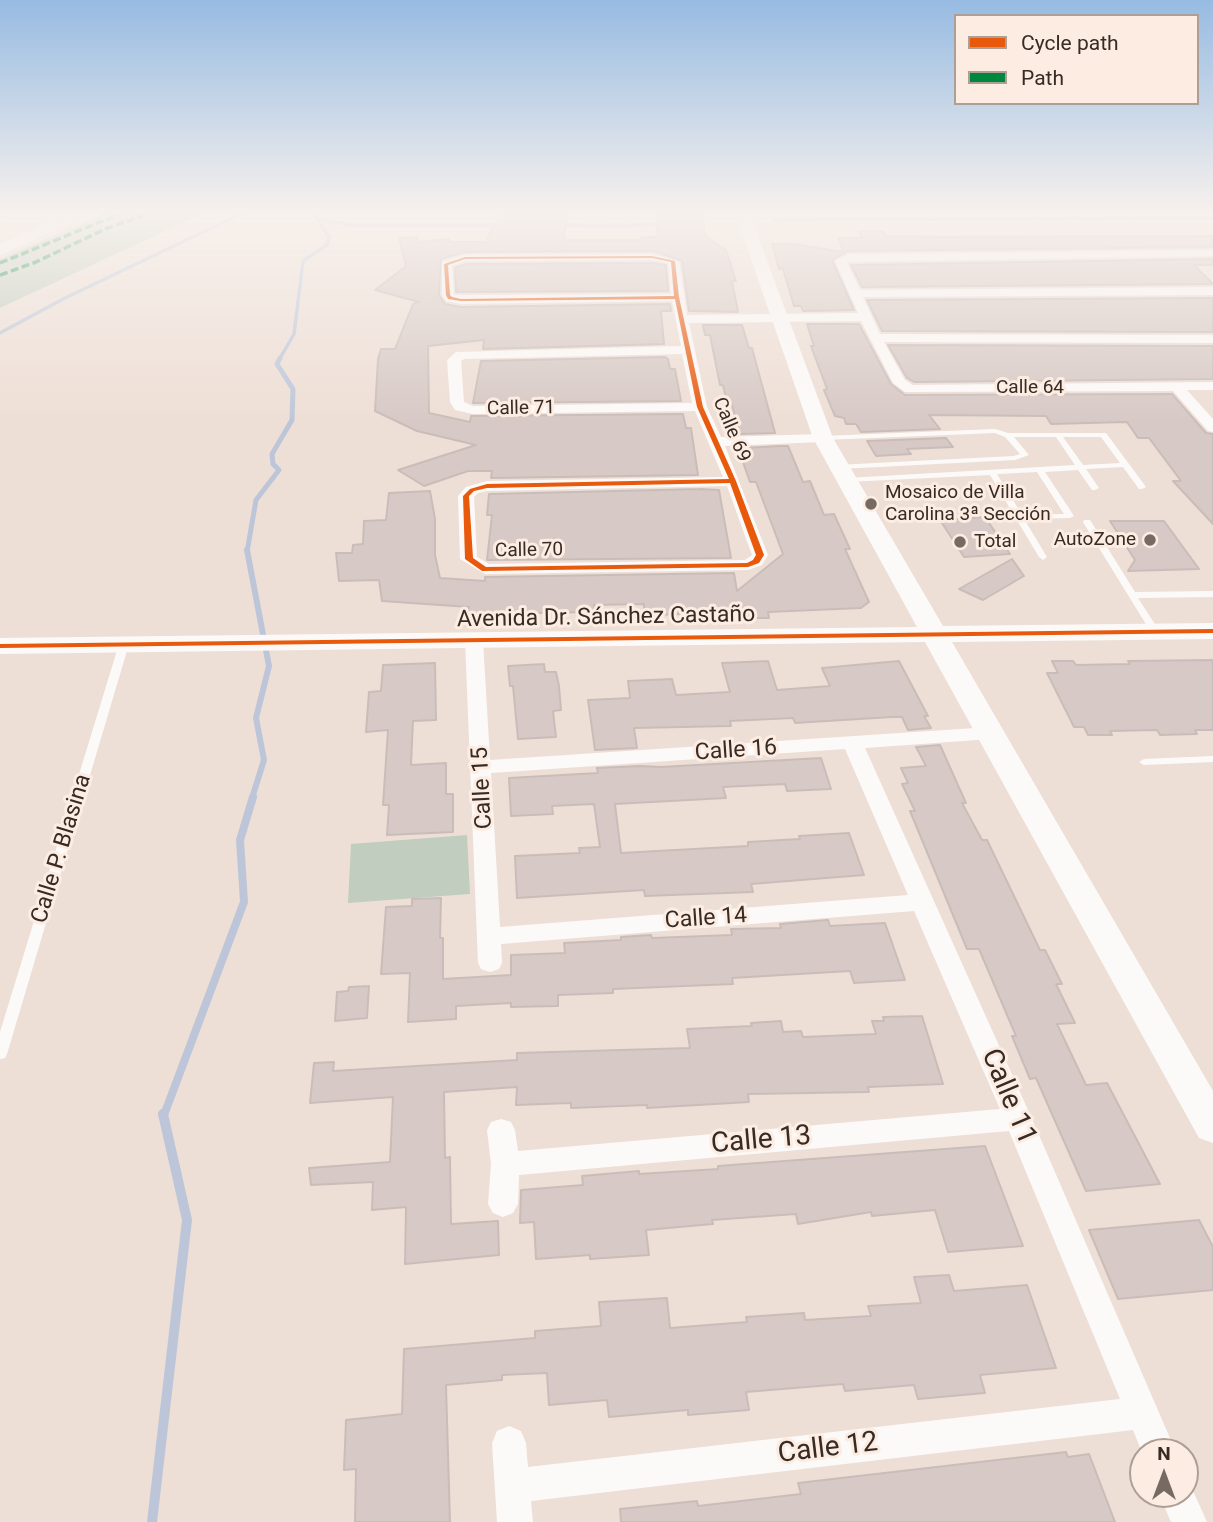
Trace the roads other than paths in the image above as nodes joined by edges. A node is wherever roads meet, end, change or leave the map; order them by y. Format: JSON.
{"nodes":[{"id":1,"x":447,"y":281,"type":"edge"},
{"id":2,"x":675,"y":281,"type":"edge"},
{"id":3,"x":765,"y":281,"type":"edge"},
{"id":4,"x":850,"y":281,"type":"edge"},
{"id":5,"x":1213,"y":291,"type":"edge"},
{"id":6,"x":856,"y":294,"type":"junction"},
{"id":7,"x":677,"y":297,"type":"junction"},
{"id":8,"x":866,"y":317,"type":"junction"},
{"id":9,"x":778,"y":318,"type":"junction"},
{"id":10,"x":681,"y":319,"type":"junction"},
{"id":11,"x":875,"y":338,"type":"junction"},
{"id":12,"x":1213,"y":339,"type":"edge"},
{"id":13,"x":689,"y":350,"type":"junction"},
{"id":14,"x":1176,"y":386,"type":"junction"},
{"id":15,"x":1213,"y":386,"type":"edge"},
{"id":16,"x":699,"y":407,"type":"junction"},
{"id":17,"x":1213,"y":428,"type":"edge"},
{"id":18,"x":1007,"y":434,"type":"junction"},
{"id":19,"x":1058,"y":435,"type":"junction"},
{"id":20,"x":823,"y":438,"type":"junction"},
{"id":21,"x":717,"y":442,"type":"junction"},
{"id":22,"x":1125,"y":465,"type":"junction"},
{"id":23,"x":1080,"y":467,"type":"junction"},
{"id":24,"x":1040,"y":470,"type":"junction"},
{"id":25,"x":992,"y":472,"type":"junction"},
{"id":26,"x":843,"y":473,"type":"junction"},
{"id":27,"x":733,"y":481,"type":"junction"},
{"id":28,"x":1142,"y":487,"type":"dead end"},
{"id":29,"x":1095,"y":488,"type":"dead end"},
{"id":30,"x":1019,"y":517,"type":"junction"},
{"id":31,"x":1087,"y":522,"type":"dead end"},
{"id":32,"x":1043,"y":557,"type":"dead end"},
{"id":33,"x":757,"y":561,"type":"joint"},
{"id":34,"x":1213,"y":594,"type":"edge"},
{"id":35,"x":1132,"y":595,"type":"junction"},
{"id":36,"x":1213,"y":631,"type":"edge"},
{"id":37,"x":934,"y":632,"type":"junction"},
{"id":38,"x":1155,"y":632,"type":"junction"},
{"id":39,"x":474,"y":640,"type":"junction"},
{"id":40,"x":124,"y":644,"type":"junction"},
{"id":41,"x":0,"y":646,"type":"edge"},
{"id":42,"x":991,"y":733,"type":"junction"},
{"id":43,"x":853,"y":744,"type":"junction"},
{"id":44,"x":1213,"y":759,"type":"edge"},
{"id":45,"x":1144,"y":762,"type":"dead end"},
{"id":46,"x":482,"y":767,"type":"junction"},
{"id":47,"x":923,"y":902,"type":"junction"},
{"id":48,"x":489,"y":936,"type":"junction"},
{"id":49,"x":490,"y":963,"type":"dead end"},
{"id":50,"x":0,"y":1054,"type":"edge"},
{"id":51,"x":1018,"y":1119,"type":"junction"},
{"id":52,"x":1213,"y":1127,"type":"edge"},
{"id":53,"x":501,"y":1130,"type":"dead end"},
{"id":54,"x":505,"y":1164,"type":"junction"},
{"id":55,"x":503,"y":1203,"type":"dead end"},
{"id":56,"x":1142,"y":1413,"type":"junction"},
{"id":57,"x":1153,"y":1438,"type":"edge"},
{"id":58,"x":509,"y":1443,"type":"dead end"},
{"id":59,"x":513,"y":1486,"type":"junction"},
{"id":60,"x":515,"y":1522,"type":"edge"}],
"edges":[{"from":1,"to":7,"type":"street","name":"Calle 69"},
{"from":2,"to":7,"type":"street","name":"Calle 69"},
{"from":3,"to":9,"type":"street"},
{"from":4,"to":6,"type":"street","name":"Calle 64"},
{"from":5,"to":6,"type":"street"},
{"from":6,"to":8,"type":"street","name":"Calle 64"},
{"from":7,"to":10,"type":"street","name":"Calle 69"},
{"from":8,"to":9,"type":"street"},
{"from":8,"to":11,"type":"street","name":"Calle 64"},
{"from":9,"to":10,"type":"street"},
{"from":9,"to":20,"type":"street"},
{"from":10,"to":13,"type":"street","name":"Calle 69"},
{"from":11,"to":12,"type":"street"},
{"from":11,"to":14,"type":"street","name":"Calle 64"},
{"from":13,"to":16,"type":"street","name":"Calle 69"},
{"from":13,"to":16,"type":"street","name":"Calle 71"},
{"from":14,"to":15,"type":"street","name":"Calle 64"},
{"from":14,"to":17,"type":"street"},
{"from":16,"to":21,"type":"street","name":"Calle 69"},
{"from":18,"to":19,"type":"lane"},
{"from":18,"to":20,"type":"lane"},
{"from":18,"to":26,"type":"lane"},
{"from":19,"to":22,"type":"lane"},
{"from":19,"to":23,"type":"lane"},
{"from":20,"to":21,"type":"street"},
{"from":20,"to":26,"type":"street"},
{"from":21,"to":27,"type":"street","name":"Calle 69"},
{"from":22,"to":23,"type":"lane"},
{"from":22,"to":28,"type":"lane"},
{"from":23,"to":24,"type":"lane"},
{"from":23,"to":29,"type":"lane"},
{"from":24,"to":25,"type":"lane"},
{"from":24,"to":30,"type":"lane"},
{"from":25,"to":26,"type":"lane"},
{"from":25,"to":30,"type":"lane"},
{"from":26,"to":37,"type":"street"},
{"from":27,"to":33,"type":"street","name":"Calle 69"},
{"from":27,"to":33,"type":"street","name":"Calle 70"},
{"from":30,"to":32,"type":"lane"},
{"from":31,"to":35,"type":"lane"},
{"from":34,"to":35,"type":"lane"},
{"from":35,"to":38,"type":"lane"},
{"from":36,"to":38,"type":"street","name":"Avenida Dr. Sánchez Castaño"},
{"from":37,"to":38,"type":"street","name":"Avenida Dr. Sánchez Castaño"},
{"from":37,"to":39,"type":"street","name":"Avenida Dr. Sánchez Castaño"},
{"from":37,"to":42,"type":"street"},
{"from":39,"to":40,"type":"street","name":"Avenida Dr. Sánchez Castaño"},
{"from":39,"to":46,"type":"street","name":"Calle 15"},
{"from":40,"to":41,"type":"street","name":"Avenida Dr. Sánchez Castaño"},
{"from":40,"to":50,"type":"lane","name":"Calle P. Blasina"},
{"from":42,"to":43,"type":"street","name":"Calle 16"},
{"from":42,"to":52,"type":"street"},
{"from":43,"to":46,"type":"street","name":"Calle 16"},
{"from":43,"to":47,"type":"street","name":"Calle 11"},
{"from":44,"to":45,"type":"lane"},
{"from":46,"to":48,"type":"street","name":"Calle 15"},
{"from":47,"to":48,"type":"street","name":"Calle 14"},
{"from":47,"to":51,"type":"street","name":"Calle 11"},
{"from":48,"to":49,"type":"street","name":"Calle 15"},
{"from":51,"to":54,"type":"street","name":"Calle 13"},
{"from":51,"to":56,"type":"street","name":"Calle 11"},
{"from":53,"to":54,"type":"street"},
{"from":54,"to":55,"type":"street"},
{"from":56,"to":57,"type":"street","name":"Calle 11"},
{"from":56,"to":59,"type":"street","name":"Calle 12"},
{"from":58,"to":59,"type":"street"},
{"from":59,"to":60,"type":"street"}]}
